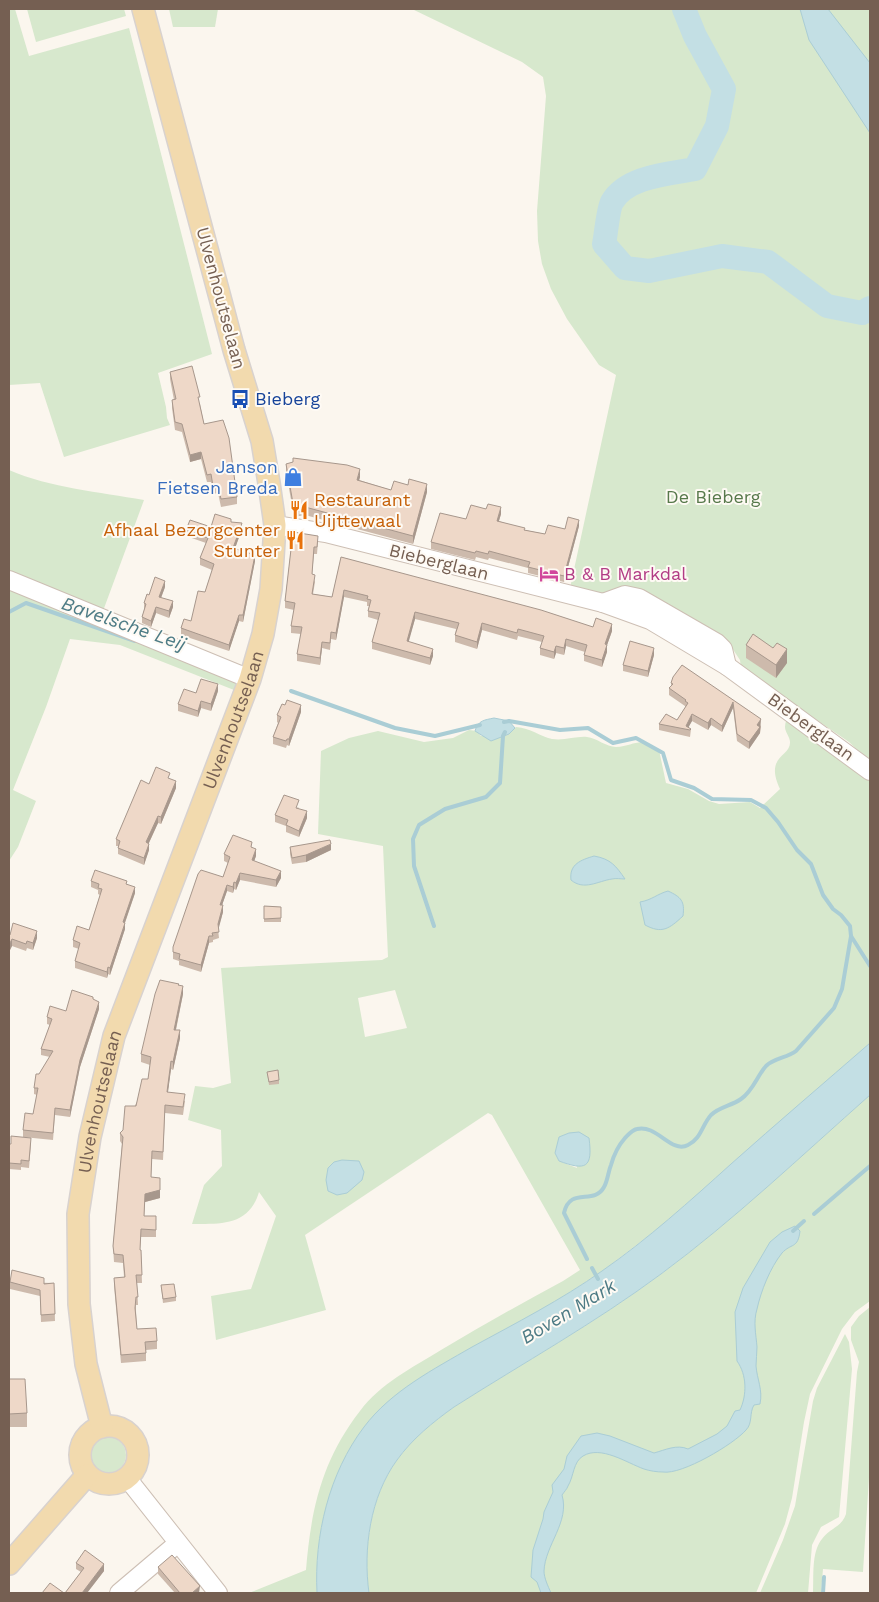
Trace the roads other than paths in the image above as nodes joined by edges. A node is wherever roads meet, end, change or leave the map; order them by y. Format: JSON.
{"nodes":[{"id":1,"x":143,"y":9,"type":"edge"},
{"id":2,"x":275,"y":525,"type":"junction"},
{"id":3,"x":9,"y":580,"type":"edge"},
{"id":4,"x":250,"y":679,"type":"junction"},
{"id":5,"x":870,"y":771,"type":"edge"},
{"id":6,"x":102,"y":1427,"type":"junction"},
{"id":7,"x":87,"y":1475,"type":"junction"},
{"id":8,"x":127,"y":1478,"type":"junction"},
{"id":9,"x":178,"y":1543,"type":"junction"},
{"id":10,"x":9,"y":1564,"type":"edge"},
{"id":11,"x":119,"y":1593,"type":"edge"},
{"id":12,"x":218,"y":1593,"type":"edge"}],
"edges":[{"from":1,"to":2,"type":"main road","name":"Ulvenhoutselaan"},
{"from":2,"to":4,"type":"main road","name":"Ulvenhoutselaan"},
{"from":2,"to":5,"type":"street","name":"Bieberglaan"},
{"from":3,"to":4,"type":"street"},
{"from":4,"to":6,"type":"main road","name":"Ulvenhoutselaan"},
{"from":6,"to":7,"type":"main road"},
{"from":6,"to":8,"type":"main road"},
{"from":7,"to":8,"type":"main road"},
{"from":7,"to":10,"type":"main road"},
{"from":8,"to":9,"type":"street"},
{"from":9,"to":11,"type":"street"},
{"from":9,"to":12,"type":"street"}]}
